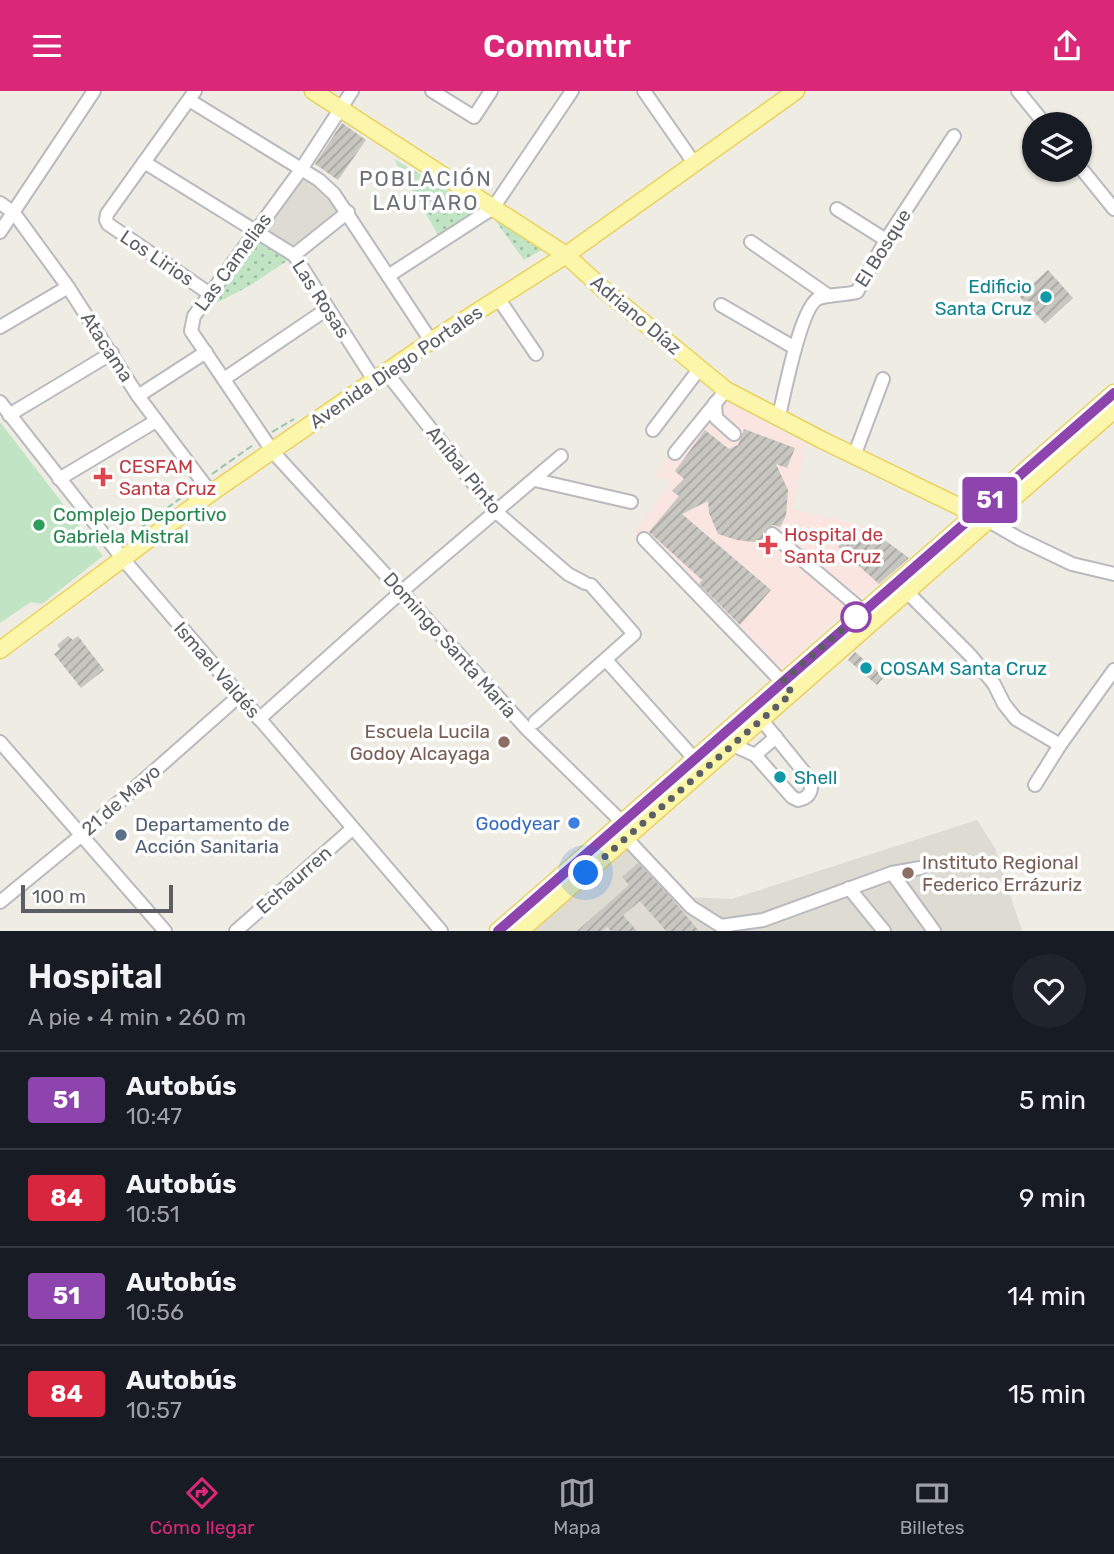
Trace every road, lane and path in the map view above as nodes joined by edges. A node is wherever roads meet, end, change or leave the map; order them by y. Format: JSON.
{"nodes":[{"id":1,"x":94,"y":91,"type":"edge"},
{"id":2,"x":313,"y":91,"type":"edge"},
{"id":3,"x":352,"y":91,"type":"edge"},
{"id":4,"x":432,"y":91,"type":"edge"},
{"id":5,"x":491,"y":91,"type":"edge"},
{"id":6,"x":572,"y":91,"type":"edge"},
{"id":7,"x":644,"y":91,"type":"edge"},
{"id":8,"x":796,"y":91,"type":"edge"},
{"id":9,"x":1018,"y":91,"type":"edge"},
{"id":10,"x":192,"y":96,"type":"edge"},
{"id":11,"x":340,"y":109,"type":"junction"},
{"id":12,"x":1035,"y":112,"type":"edge"},
{"id":13,"x":954,"y":136,"type":"dead end"},
{"id":14,"x":145,"y":162,"type":"junction"},
{"id":15,"x":694,"y":163,"type":"junction"},
{"id":16,"x":300,"y":170,"type":"junction"},
{"id":17,"x":1092,"y":182,"type":"edge"},
{"id":18,"x":0,"y":203,"type":"edge"},
{"id":19,"x":494,"y":208,"type":"junction"},
{"id":20,"x":837,"y":209,"type":"dead end"},
{"id":21,"x":1114,"y":209,"type":"edge"},
{"id":22,"x":348,"y":212,"type":"junction"},
{"id":23,"x":14,"y":213,"type":"junction"},
{"id":24,"x":255,"y":230,"type":"junction"},
{"id":25,"x":0,"y":232,"type":"edge"},
{"id":26,"x":886,"y":240,"type":"junction"},
{"id":27,"x":751,"y":242,"type":"dead end"},
{"id":28,"x":294,"y":255,"type":"junction"},
{"id":29,"x":566,"y":255,"type":"junction"},
{"id":30,"x":388,"y":276,"type":"junction"},
{"id":31,"x":68,"y":287,"type":"junction"},
{"id":32,"x":211,"y":294,"type":"junction"},
{"id":33,"x":829,"y":296,"type":"junction"},
{"id":34,"x":498,"y":298,"type":"junction"},
{"id":35,"x":721,"y":305,"type":"dead end"},
{"id":36,"x":327,"y":309,"type":"junction"},
{"id":37,"x":0,"y":327,"type":"edge"},
{"id":38,"x":431,"y":341,"type":"junction"},
{"id":39,"x":795,"y":348,"type":"junction"},
{"id":40,"x":206,"y":352,"type":"junction"},
{"id":41,"x":112,"y":353,"type":"junction"},
{"id":42,"x":537,"y":354,"type":"dead end"},
{"id":43,"x":700,"y":369,"type":"junction"},
{"id":44,"x":380,"y":376,"type":"junction"},
{"id":45,"x":224,"y":379,"type":"junction"},
{"id":46,"x":883,"y":379,"type":"dead end"},
{"id":47,"x":726,"y":390,"type":"junction"},
{"id":48,"x":1114,"y":393,"type":"edge"},
{"id":49,"x":138,"y":396,"type":"junction"},
{"id":50,"x":0,"y":402,"type":"edge"},
{"id":51,"x":715,"y":403,"type":"junction"},
{"id":52,"x":1114,"y":410,"type":"edge"},
{"id":53,"x":9,"y":415,"type":"junction"},
{"id":54,"x":779,"y":416,"type":"junction"},
{"id":55,"x":294,"y":419,"type":"dead end"},
{"id":56,"x":156,"y":421,"type":"junction"},
{"id":57,"x":653,"y":430,"type":"dead end"},
{"id":58,"x":734,"y":434,"type":"dead end"},
{"id":59,"x":263,"y":438,"type":"junction"},
{"id":60,"x":273,"y":452,"type":"junction"},
{"id":61,"x":675,"y":453,"type":"dead end"},
{"id":62,"x":561,"y":456,"type":"dead end"},
{"id":63,"x":854,"y":456,"type":"junction"},
{"id":64,"x":59,"y":479,"type":"junction"},
{"id":65,"x":534,"y":480,"type":"junction"},
{"id":66,"x":207,"y":487,"type":"junction"},
{"id":67,"x":631,"y":502,"type":"dead end"},
{"id":68,"x":495,"y":511,"type":"junction"},
{"id":69,"x":981,"y":517,"type":"junction"},
{"id":70,"x":136,"y":531,"type":"dead end"},
{"id":71,"x":772,"y":534,"type":"dead end"},
{"id":72,"x":644,"y":539,"type":"dead end"},
{"id":73,"x":123,"y":559,"type":"junction"},
{"id":74,"x":1114,"y":574,"type":"edge"},
{"id":75,"x":401,"y":592,"type":"junction"},
{"id":76,"x":907,"y":592,"type":"junction"},
{"id":77,"x":863,"y":611,"type":"junction"},
{"id":78,"x":0,"y":650,"type":"edge"},
{"id":79,"x":606,"y":660,"type":"junction"},
{"id":80,"x":1114,"y":670,"type":"edge"},
{"id":81,"x":788,"y":687,"type":"junction"},
{"id":82,"x":239,"y":697,"type":"junction"},
{"id":83,"x":259,"y":719,"type":"junction"},
{"id":84,"x":761,"y":719,"type":"junction"},
{"id":85,"x":535,"y":722,"type":"dead end"},
{"id":86,"x":776,"y":737,"type":"junction"},
{"id":87,"x":0,"y":742,"type":"edge"},
{"id":88,"x":733,"y":744,"type":"junction"},
{"id":89,"x":1060,"y":745,"type":"junction"},
{"id":90,"x":755,"y":755,"type":"junction"},
{"id":91,"x":699,"y":764,"type":"junction"},
{"id":92,"x":1035,"y":785,"type":"dead end"},
{"id":93,"x":352,"y":829,"type":"junction"},
{"id":94,"x":627,"y":831,"type":"junction"},
{"id":95,"x":83,"y":834,"type":"junction"},
{"id":96,"x":920,"y":868,"type":"dead end"},
{"id":97,"x":892,"y":873,"type":"junction"},
{"id":98,"x":849,"y":888,"type":"junction"},
{"id":99,"x":0,"y":902,"type":"edge"},
{"id":100,"x":723,"y":928,"type":"edge"},
{"id":101,"x":165,"y":931,"type":"edge"},
{"id":102,"x":236,"y":931,"type":"edge"},
{"id":103,"x":441,"y":931,"type":"edge"},
{"id":104,"x":498,"y":931,"type":"edge"},
{"id":105,"x":520,"y":931,"type":"edge"},
{"id":106,"x":884,"y":931,"type":"edge"},
{"id":107,"x":934,"y":931,"type":"edge"}],
"edges":[{"from":1,"to":23,"type":"street"},
{"from":2,"to":11,"type":"main road","name":"Adriano Díaz"},
{"from":3,"to":11,"type":"street","name":"Las Camelias"},
{"from":4,"to":5,"type":"street"},
{"from":6,"to":19,"type":"street"},
{"from":7,"to":15,"type":"street"},
{"from":8,"to":15,"type":"main road","name":"Avenida Diego Portales"},
{"from":9,"to":12,"type":"street"},
{"from":10,"to":14,"type":"street"},
{"from":10,"to":16,"type":"street"},
{"from":11,"to":16,"type":"street","name":"Las Camelias"},
{"from":11,"to":19,"type":"main road","name":"Adriano Díaz"},
{"from":13,"to":26,"type":"street","name":"El Bosque"},
{"from":14,"to":24,"type":"street","name":"Las Rosas"},
{"from":14,"to":32,"type":"street","name":"Los Lirios"},
{"from":15,"to":29,"type":"main road","name":"Avenida Diego Portales"},
{"from":16,"to":22,"type":"street"},
{"from":16,"to":24,"type":"street","name":"Las Camelias"},
{"from":17,"to":21,"type":"street"},
{"from":18,"to":23,"type":"street","name":"Atacama"},
{"from":19,"to":29,"type":"main road","name":"Adriano Díaz"},
{"from":19,"to":30,"type":"street"},
{"from":20,"to":26,"type":"street"},
{"from":22,"to":28,"type":"street"},
{"from":22,"to":30,"type":"street"},
{"from":23,"to":25,"type":"street"},
{"from":23,"to":31,"type":"street","name":"Atacama"},
{"from":24,"to":28,"type":"street","name":"Las Rosas"},
{"from":24,"to":32,"type":"street","name":"Las Camelias"},
{"from":26,"to":33,"type":"street","name":"El Bosque"},
{"from":27,"to":33,"type":"street"},
{"from":28,"to":36,"type":"street","name":"Las Rosas"},
{"from":29,"to":34,"type":"main road","name":"Avenida Diego Portales"},
{"from":29,"to":43,"type":"main road","name":"Adriano Díaz"},
{"from":30,"to":38,"type":"street"},
{"from":31,"to":37,"type":"street"},
{"from":31,"to":41,"type":"street","name":"Atacama"},
{"from":32,"to":40,"type":"street","name":"Las Camelias"},
{"from":33,"to":39,"type":"street","name":"El Bosque"},
{"from":34,"to":38,"type":"main road","name":"Avenida Diego Portales"},
{"from":34,"to":42,"type":"street"},
{"from":35,"to":39,"type":"street"},
{"from":36,"to":44,"type":"street","name":"Las Rosas"},
{"from":36,"to":45,"type":"street"},
{"from":38,"to":44,"type":"main road","name":"Avenida Diego Portales"},
{"from":39,"to":54,"type":"street","name":"El Bosque"},
{"from":40,"to":45,"type":"street","name":"Las Camelias"},
{"from":40,"to":49,"type":"street"},
{"from":41,"to":49,"type":"street","name":"Atacama"},
{"from":41,"to":53,"type":"street"},
{"from":43,"to":47,"type":"main road","name":"Adriano Díaz"},
{"from":43,"to":57,"type":"street"},
{"from":44,"to":60,"type":"main road","name":"Avenida Diego Portales"},
{"from":44,"to":68,"type":"street","name":"Aníbal Pinto"},
{"from":45,"to":59,"type":"street","name":"Las Camelias"},
{"from":46,"to":63,"type":"street"},
{"from":47,"to":51,"type":"street"},
{"from":47,"to":54,"type":"main road","name":"Adriano Díaz"},
{"from":48,"to":69,"type":"main road"},
{"from":49,"to":56,"type":"street","name":"Atacama"},
{"from":50,"to":53,"type":"street","name":"Ismael Valdés"},
{"from":51,"to":58,"type":"street"},
{"from":51,"to":61,"type":"street"},
{"from":52,"to":69,"type":"main road"},
{"from":53,"to":64,"type":"street","name":"Ismael Valdés"},
{"from":54,"to":63,"type":"main road","name":"Adriano Díaz"},
{"from":55,"to":59,"type":"path"},
{"from":56,"to":64,"type":"street"},
{"from":56,"to":66,"type":"street","name":"Atacama"},
{"from":59,"to":60,"type":"street","name":"Las Camelias"},
{"from":59,"to":66,"type":"path"},
{"from":60,"to":66,"type":"main road","name":"Avenida Diego Portales"},
{"from":60,"to":75,"type":"street","name":"Domingo Santa María"},
{"from":62,"to":65,"type":"street"},
{"from":63,"to":69,"type":"main road","name":"Adriano Díaz"},
{"from":64,"to":73,"type":"street","name":"Ismael Valdés"},
{"from":65,"to":67,"type":"street"},
{"from":65,"to":68,"type":"street"},
{"from":66,"to":70,"type":"path"},
{"from":66,"to":73,"type":"main road","name":"Avenida Diego Portales"},
{"from":68,"to":75,"type":"street"},
{"from":68,"to":79,"type":"street","name":"Aníbal Pinto"},
{"from":69,"to":74,"type":"street"},
{"from":69,"to":76,"type":"main road"},
{"from":69,"to":77,"type":"main road"},
{"from":71,"to":77,"type":"street"},
{"from":72,"to":81,"type":"street"},
{"from":73,"to":78,"type":"main road","name":"Avenida Diego Portales"},
{"from":73,"to":82,"type":"street","name":"Ismael Valdés"},
{"from":75,"to":83,"type":"street"},
{"from":75,"to":94,"type":"street","name":"Domingo Santa María"},
{"from":76,"to":81,"type":"main road"},
{"from":76,"to":89,"type":"street"},
{"from":77,"to":81,"type":"main road"},
{"from":79,"to":85,"type":"street"},
{"from":79,"to":91,"type":"street"},
{"from":80,"to":89,"type":"street"},
{"from":81,"to":84,"type":"main road"},
{"from":81,"to":91,"type":"main road"},
{"from":82,"to":83,"type":"street","name":"Ismael Valdés"},
{"from":82,"to":95,"type":"street","name":"21 de Mayo"},
{"from":83,"to":93,"type":"street","name":"Ismael Valdés"},
{"from":84,"to":86,"type":"street"},
{"from":84,"to":88,"type":"main road"},
{"from":86,"to":90,"type":"street"},
{"from":86,"to":90,"type":"street"},
{"from":87,"to":95,"type":"street"},
{"from":88,"to":90,"type":"street"},
{"from":88,"to":91,"type":"main road"},
{"from":89,"to":92,"type":"street"},
{"from":91,"to":94,"type":"main road"},
{"from":93,"to":102,"type":"street","name":"Echaurren"},
{"from":93,"to":103,"type":"street","name":"Ismael Valdés"},
{"from":94,"to":100,"type":"street","name":"Domingo Santa María"},
{"from":94,"to":104,"type":"main road"},
{"from":94,"to":105,"type":"main road"},
{"from":95,"to":99,"type":"street","name":"21 de Mayo"},
{"from":95,"to":101,"type":"street"},
{"from":96,"to":97,"type":"street"},
{"from":97,"to":98,"type":"street"},
{"from":97,"to":107,"type":"street"},
{"from":98,"to":100,"type":"street"},
{"from":98,"to":106,"type":"street"}]}
